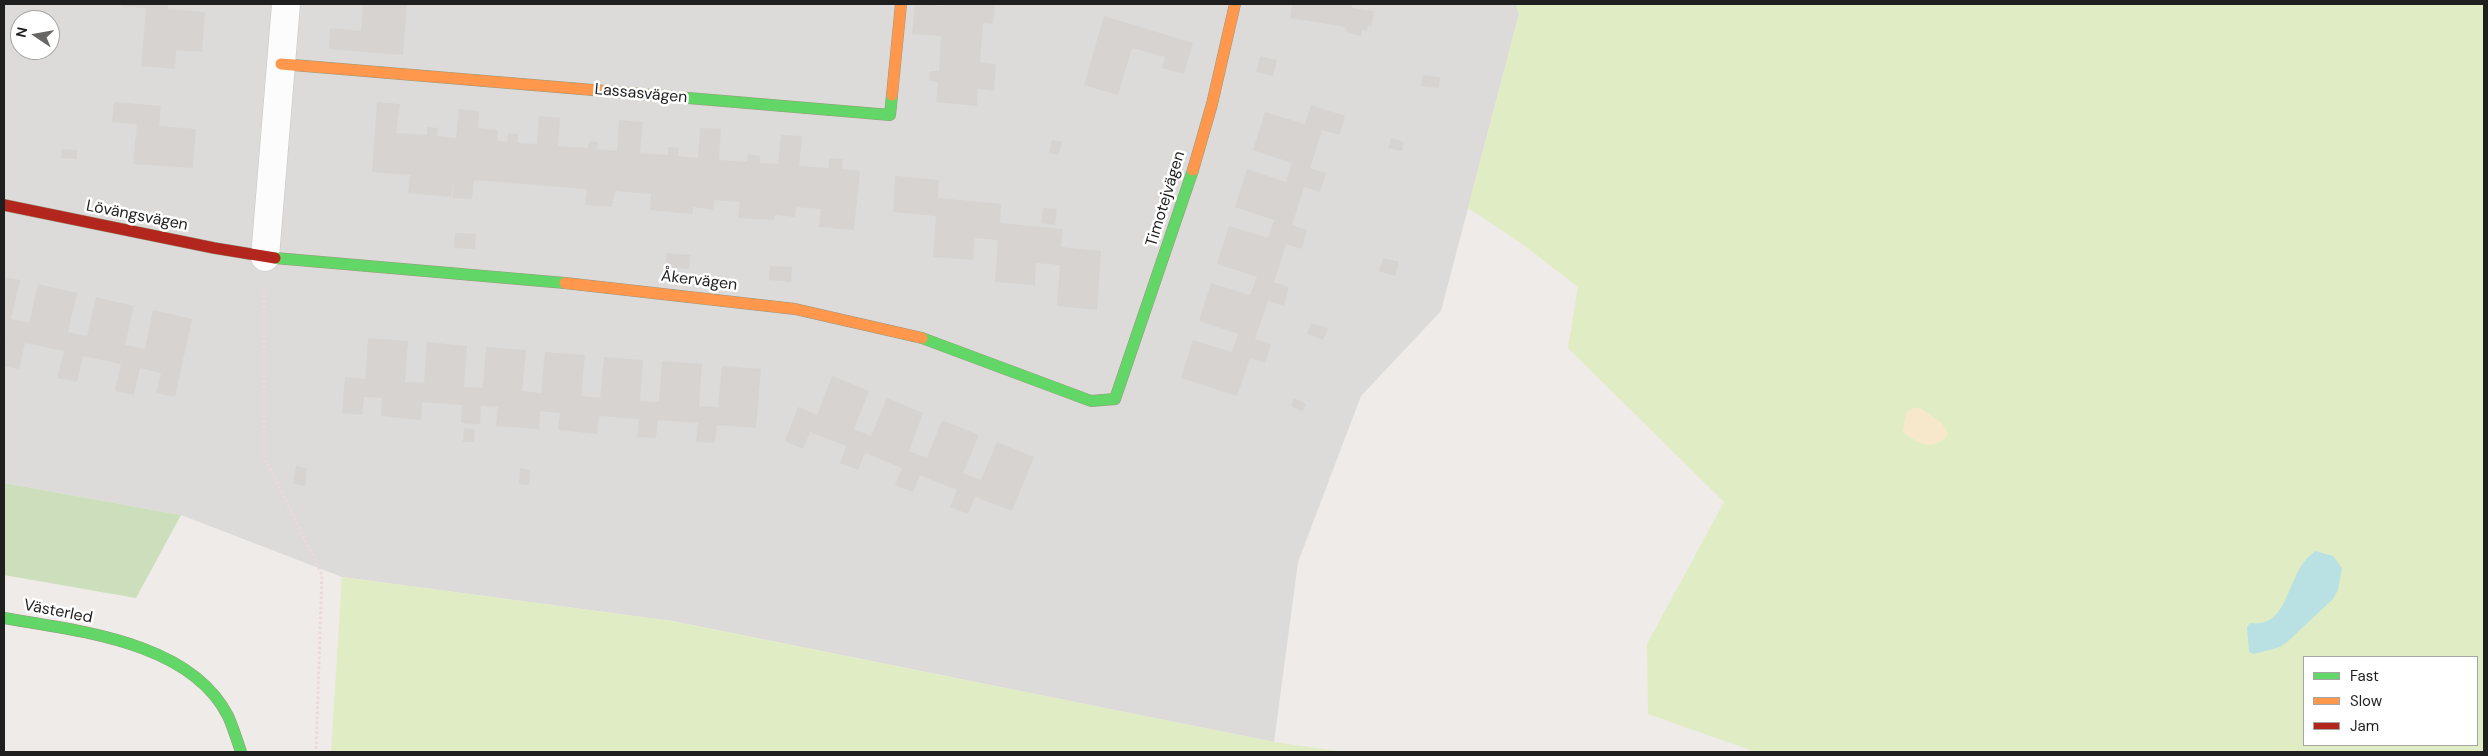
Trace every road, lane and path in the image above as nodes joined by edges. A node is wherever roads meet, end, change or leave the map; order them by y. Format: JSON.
{"nodes":[{"id":1,"x":286,"y":4,"type":"edge"},
{"id":2,"x":901,"y":4,"type":"edge"},
{"id":3,"x":1235,"y":4,"type":"edge"},
{"id":4,"x":281,"y":64,"type":"junction"},
{"id":5,"x":4,"y":206,"type":"edge"},
{"id":6,"x":265,"y":256,"type":"junction"},
{"id":7,"x":1115,"y":399,"type":"joint"},
{"id":8,"x":4,"y":618,"type":"edge"},
{"id":9,"x":241,"y":752,"type":"edge"},
{"id":10,"x":316,"y":752,"type":"edge"}],
"edges":[{"from":1,"to":4,"type":"street"},
{"from":2,"to":4,"type":"street","name":"Lassasvägen"},
{"from":3,"to":7,"type":"street","name":"Timotejvägen"},
{"from":4,"to":6,"type":"street"},
{"from":5,"to":6,"type":"street","name":"Lövängsvägen"},
{"from":6,"to":7,"type":"street","name":"Åkervägen"},
{"from":6,"to":10,"type":"path"},
{"from":8,"to":9,"type":"street","name":"Västerled"}]}
